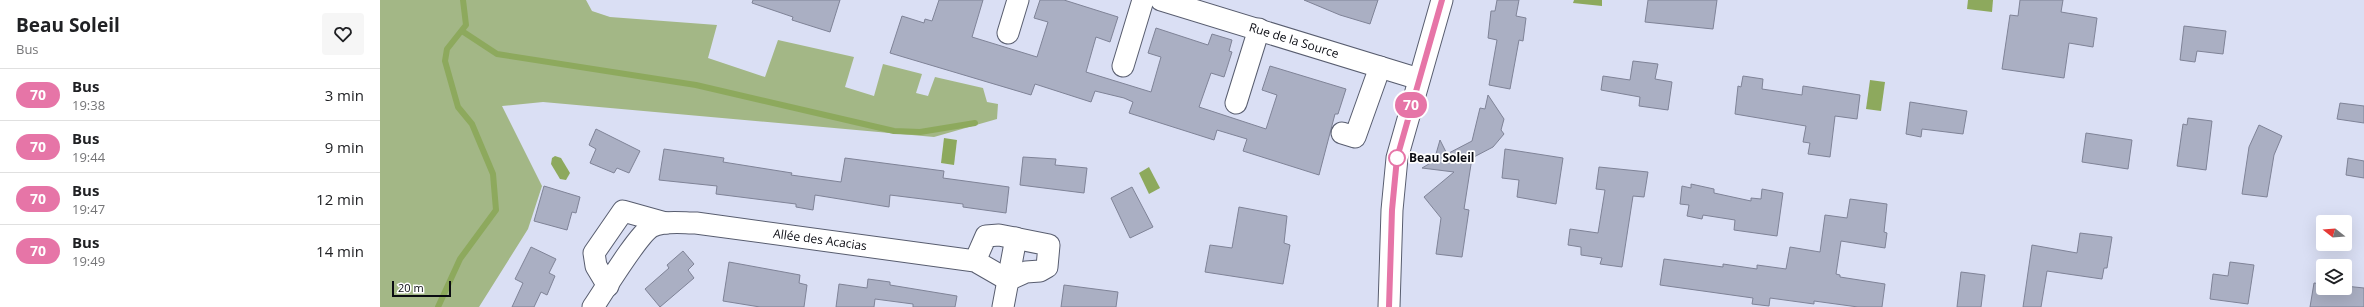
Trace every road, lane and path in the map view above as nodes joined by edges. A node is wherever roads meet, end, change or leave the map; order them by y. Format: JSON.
{"nodes":[{"id":1,"x":1018,"y":0,"type":"edge"},
{"id":2,"x":1143,"y":0,"type":"edge"},
{"id":3,"x":1442,"y":0,"type":"edge"},
{"id":4,"x":1167,"y":1,"type":"edge"},
{"id":5,"x":1259,"y":29,"type":"junction"},
{"id":6,"x":1008,"y":33,"type":"dead end"},
{"id":7,"x":1123,"y":66,"type":"dead end"},
{"id":8,"x":1380,"y":67,"type":"junction"},
{"id":9,"x":1419,"y":79,"type":"junction"},
{"id":10,"x":1236,"y":103,"type":"dead end"},
{"id":11,"x":1342,"y":133,"type":"dead end"},
{"id":12,"x":666,"y":223,"type":"junction"},
{"id":13,"x":1016,"y":238,"type":"junction"},
{"id":14,"x":975,"y":261,"type":"junction"},
{"id":15,"x":1008,"y":280,"type":"junction"},
{"id":16,"x":608,"y":286,"type":"junction"},
{"id":17,"x":593,"y":307,"type":"edge"},
{"id":18,"x":1003,"y":307,"type":"edge"},
{"id":19,"x":1388,"y":307,"type":"edge"}],
"edges":[{"from":1,"to":6,"type":"street"},
{"from":2,"to":7,"type":"street"},
{"from":3,"to":9,"type":"street"},
{"from":4,"to":5,"type":"street","name":"Rue de la Source"},
{"from":5,"to":8,"type":"street","name":"Rue de la Source"},
{"from":5,"to":10,"type":"street"},
{"from":8,"to":9,"type":"street","name":"Rue de la Source"},
{"from":8,"to":11,"type":"street"},
{"from":9,"to":19,"type":"street"},
{"from":12,"to":14,"type":"street","name":"Allée des Acacias"},
{"from":12,"to":16,"type":"street","name":"Allée des Acacias"},
{"from":12,"to":16,"type":"street","name":"Allée des Acacias"},
{"from":13,"to":14,"type":"street"},
{"from":13,"to":15,"type":"street"},
{"from":13,"to":15,"type":"street"},
{"from":14,"to":15,"type":"street","name":"Allée des Acacias"},
{"from":15,"to":18,"type":"street"},
{"from":16,"to":17,"type":"street","name":"Allée des Acacias"}]}
